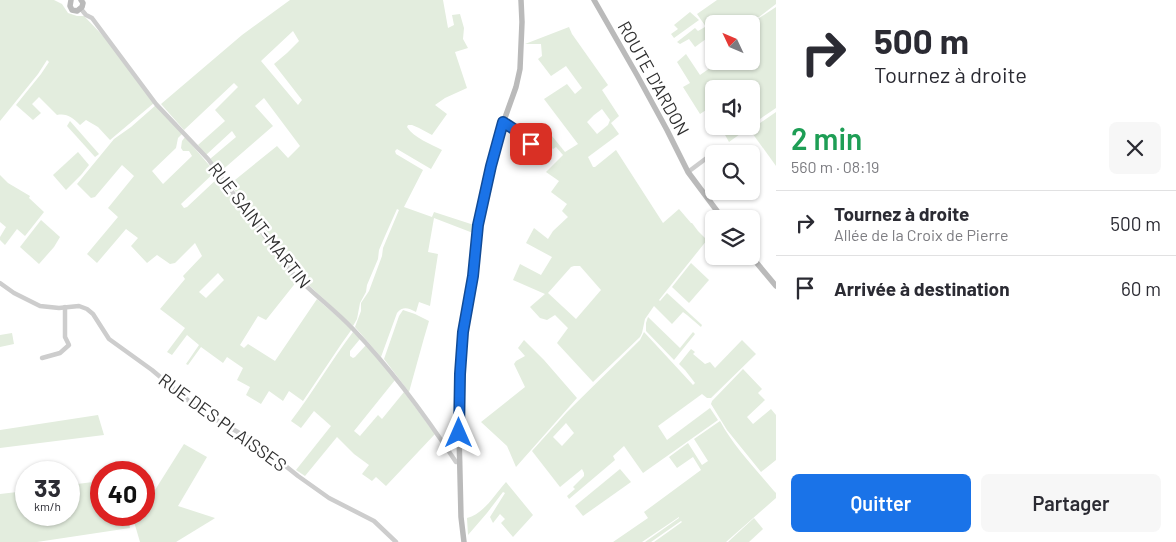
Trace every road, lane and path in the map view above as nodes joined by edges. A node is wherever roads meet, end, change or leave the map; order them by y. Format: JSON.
{"nodes":[{"id":1,"x":83,"y":0,"type":"edge"},
{"id":2,"x":521,"y":0,"type":"edge"},
{"id":3,"x":594,"y":0,"type":"edge"},
{"id":4,"x":68,"y":1,"type":"edge"},
{"id":5,"x":81,"y":9,"type":"junction"},
{"id":6,"x":503,"y":122,"type":"junction"},
{"id":7,"x":705,"y":159,"type":"edge"},
{"id":8,"x":535,"y":162,"type":"dead end"},
{"id":9,"x":688,"y":172,"type":"junction"},
{"id":10,"x":716,"y":210,"type":"edge"},
{"id":11,"x":758,"y":265,"type":"edge"},
{"id":12,"x":0,"y":283,"type":"edge"},
{"id":13,"x":776,"y":286,"type":"edge"},
{"id":14,"x":65,"y":307,"type":"junction"},
{"id":15,"x":42,"y":358,"type":"dead end"},
{"id":16,"x":460,"y":462,"type":"junction"},
{"id":17,"x":396,"y":542,"type":"edge"},
{"id":18,"x":464,"y":542,"type":"edge"}],
"edges":[{"from":1,"to":5,"type":"street"},
{"from":2,"to":6,"type":"street"},
{"from":3,"to":9,"type":"street","name":"ROUTE D'ARDON"},
{"from":4,"to":5,"type":"street"},
{"from":5,"to":16,"type":"street","name":"RUE SAINT-MARTIN"},
{"from":6,"to":8,"type":"street"},
{"from":6,"to":16,"type":"street"},
{"from":7,"to":9,"type":"street"},
{"from":9,"to":10,"type":"street","name":"ROUTE D'ARDON"},
{"from":11,"to":13,"type":"street"},
{"from":12,"to":14,"type":"street","name":"RUE DES PLAISSES"},
{"from":14,"to":15,"type":"street"},
{"from":14,"to":17,"type":"street","name":"RUE DES PLAISSES"},
{"from":16,"to":18,"type":"street"}]}
